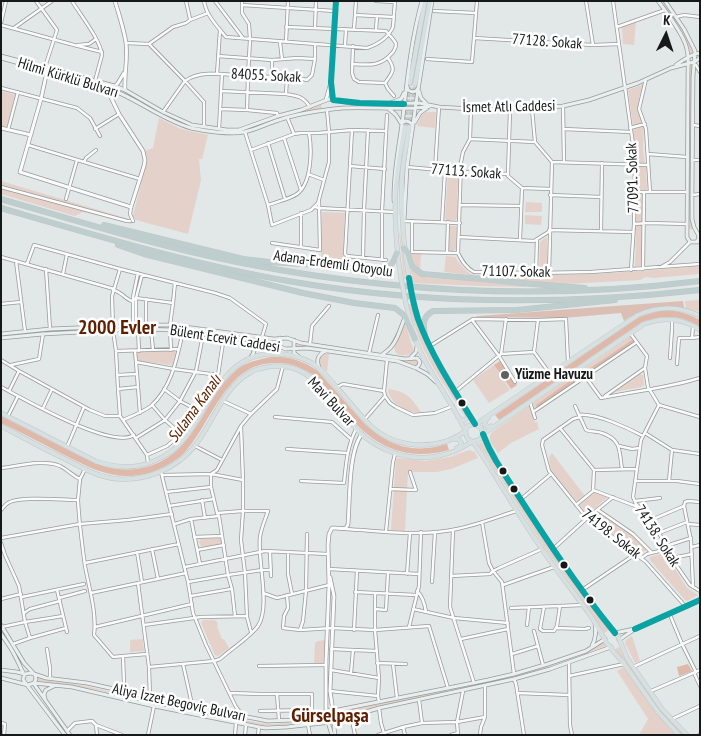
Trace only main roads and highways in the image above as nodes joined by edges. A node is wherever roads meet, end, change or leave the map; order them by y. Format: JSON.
{"nodes":[{"id":1,"x":424,"y":1,"type":"edge"},
{"id":2,"x":431,"y":1,"type":"edge"},
{"id":3,"x":658,"y":1,"type":"edge"},
{"id":4,"x":665,"y":1,"type":"edge"},
{"id":5,"x":697,"y":54,"type":"edge"},
{"id":6,"x":1,"y":57,"type":"edge"},
{"id":7,"x":688,"y":58,"type":"junction"},
{"id":8,"x":700,"y":58,"type":"edge"},
{"id":9,"x":695,"y":60,"type":"junction"},
{"id":10,"x":688,"y":64,"type":"junction"},
{"id":11,"x":671,"y":68,"type":"junction"},
{"id":12,"x":46,"y":69,"type":"junction"},
{"id":13,"x":410,"y":84,"type":"junction"},
{"id":14,"x":418,"y":88,"type":"junction"},
{"id":15,"x":326,"y":100,"type":"junction"},
{"id":16,"x":333,"y":100,"type":"junction"},
{"id":17,"x":383,"y":104,"type":"junction"},
{"id":18,"x":404,"y":106,"type":"junction"},
{"id":19,"x":416,"y":106,"type":"junction"},
{"id":20,"x":430,"y":106,"type":"junction"},
{"id":21,"x":387,"y":108,"type":"junction"},
{"id":22,"x":334,"y":109,"type":"junction"},
{"id":23,"x":327,"y":110,"type":"junction"},
{"id":24,"x":407,"y":126,"type":"junction"},
{"id":25,"x":1,"y":199,"type":"edge"},
{"id":26,"x":1,"y":208,"type":"edge"},
{"id":27,"x":72,"y":220,"type":"junction"},
{"id":28,"x":73,"y":229,"type":"junction"},
{"id":29,"x":403,"y":229,"type":"junction"},
{"id":30,"x":396,"y":234,"type":"junction"},
{"id":31,"x":698,"y":234,"type":"edge"},
{"id":32,"x":687,"y":237,"type":"junction"},
{"id":33,"x":698,"y":242,"type":"edge"},
{"id":34,"x":404,"y":248,"type":"junction"},
{"id":35,"x":397,"y":252,"type":"junction"},
{"id":36,"x":700,"y":281,"type":"edge"},
{"id":37,"x":608,"y":290,"type":"junction"},
{"id":38,"x":700,"y":290,"type":"edge"},
{"id":39,"x":652,"y":295,"type":"junction"},
{"id":40,"x":405,"y":316,"type":"junction"},
{"id":41,"x":700,"y":316,"type":"edge"},
{"id":42,"x":136,"y":326,"type":"junction"},
{"id":43,"x":170,"y":327,"type":"junction"},
{"id":44,"x":113,"y":328,"type":"junction"},
{"id":45,"x":700,"y":330,"type":"edge"},
{"id":46,"x":1,"y":334,"type":"edge"},
{"id":47,"x":424,"y":336,"type":"junction"},
{"id":48,"x":1,"y":338,"type":"edge"},
{"id":49,"x":280,"y":338,"type":"junction"},
{"id":50,"x":249,"y":340,"type":"junction"},
{"id":51,"x":294,"y":340,"type":"junction"},
{"id":52,"x":416,"y":342,"type":"junction"},
{"id":53,"x":279,"y":346,"type":"junction"},
{"id":54,"x":293,"y":348,"type":"junction"},
{"id":55,"x":328,"y":351,"type":"junction"},
{"id":56,"x":264,"y":354,"type":"junction"},
{"id":57,"x":382,"y":355,"type":"junction"},
{"id":58,"x":300,"y":358,"type":"junction"},
{"id":59,"x":250,"y":359,"type":"junction"},
{"id":60,"x":408,"y":359,"type":"junction"},
{"id":61,"x":416,"y":368,"type":"junction"},
{"id":62,"x":321,"y":370,"type":"junction"},
{"id":63,"x":440,"y":386,"type":"junction"},
{"id":64,"x":466,"y":410,"type":"junction"},
{"id":65,"x":493,"y":412,"type":"junction"},
{"id":66,"x":1,"y":413,"type":"edge"},
{"id":67,"x":457,"y":415,"type":"junction"},
{"id":68,"x":500,"y":422,"type":"junction"},
{"id":69,"x":475,"y":424,"type":"junction"},
{"id":70,"x":1,"y":426,"type":"edge"},
{"id":71,"x":465,"y":431,"type":"junction"},
{"id":72,"x":483,"y":434,"type":"junction"},
{"id":73,"x":447,"y":441,"type":"junction"},
{"id":74,"x":473,"y":442,"type":"junction"},
{"id":75,"x":451,"y":453,"type":"junction"},
{"id":76,"x":700,"y":600,"type":"edge"},
{"id":77,"x":595,"y":622,"type":"junction"},
{"id":78,"x":2,"y":626,"type":"edge"},
{"id":79,"x":635,"y":629,"type":"junction"},
{"id":80,"x":615,"y":633,"type":"junction"},
{"id":81,"x":1,"y":634,"type":"edge"},
{"id":82,"x":605,"y":639,"type":"junction"},
{"id":83,"x":619,"y":640,"type":"junction"},
{"id":84,"x":611,"y":646,"type":"junction"},
{"id":85,"x":592,"y":647,"type":"junction"},
{"id":86,"x":1,"y":670,"type":"edge"},
{"id":87,"x":33,"y":673,"type":"junction"},
{"id":88,"x":25,"y":674,"type":"junction"},
{"id":89,"x":1,"y":678,"type":"edge"},
{"id":90,"x":34,"y":683,"type":"junction"},
{"id":91,"x":26,"y":684,"type":"junction"},
{"id":92,"x":54,"y":686,"type":"junction"},
{"id":93,"x":45,"y":701,"type":"junction"},
{"id":94,"x":333,"y":711,"type":"junction"},
{"id":95,"x":326,"y":712,"type":"junction"},
{"id":96,"x":335,"y":720,"type":"junction"},
{"id":97,"x":328,"y":722,"type":"junction"},
{"id":98,"x":66,"y":733,"type":"edge"},
{"id":99,"x":70,"y":735,"type":"edge"},
{"id":100,"x":332,"y":735,"type":"edge"},
{"id":101,"x":336,"y":735,"type":"edge"},
{"id":102,"x":679,"y":735,"type":"edge"},
{"id":103,"x":687,"y":735,"type":"edge"}],
"edges":[{"from":1,"to":13,"type":"main road"},
{"from":2,"to":13,"type":"main road"},
{"from":2,"to":14,"type":"main road"},
{"from":3,"to":7,"type":"main road"},
{"from":4,"to":5,"type":"main road"},
{"from":5,"to":7,"type":"main road","name":"İsmet Atlı Caddesi"},
{"from":5,"to":9,"type":"main road"},
{"from":6,"to":12,"type":"main road","name":"Hilmi Kürklü Bulvarı"},
{"from":7,"to":10,"type":"main road"},
{"from":7,"to":11,"type":"main road","name":"İsmet Atlı Caddesi"},
{"from":8,"to":9,"type":"main road"},
{"from":9,"to":10,"type":"main road","name":"İsmet Atlı Caddesi"},
{"from":9,"to":31,"type":"main road"},
{"from":10,"to":11,"type":"main road","name":"İsmet Atlı Caddesi"},
{"from":10,"to":32,"type":"main road"},
{"from":11,"to":20,"type":"main road","name":"İsmet Atlı Caddesi"},
{"from":12,"to":15,"type":"main road","name":"Hilmi Kürklü Bulvarı"},
{"from":12,"to":23,"type":"main road","name":"Hilmi Kürklü Bulvarı"},
{"from":13,"to":14,"type":"main road"},
{"from":13,"to":17,"type":"main road"},
{"from":13,"to":18,"type":"main road"},
{"from":14,"to":19,"type":"main road"},
{"from":14,"to":20,"type":"main road"},
{"from":15,"to":16,"type":"main road"},
{"from":15,"to":23,"type":"main road"},
{"from":16,"to":17,"type":"main road"},
{"from":16,"to":22,"type":"main road"},
{"from":17,"to":18,"type":"main road"},
{"from":18,"to":19,"type":"main road","name":"İsmet Atlı Caddesi"},
{"from":18,"to":21,"type":"main road","name":"Hilmi Kürklü Bulvarı"},
{"from":18,"to":24,"type":"main road"},
{"from":19,"to":20,"type":"main road","name":"İsmet Atlı Caddesi"},
{"from":19,"to":24,"type":"main road"},
{"from":20,"to":24,"type":"main road"},
{"from":21,"to":22,"type":"main road","name":"Hilmi Kürklü Bulvarı"},
{"from":21,"to":24,"type":"main road"},
{"from":22,"to":23,"type":"main road","name":"Hilmi Kürklü Bulvarı"},
{"from":24,"to":29,"type":"main road"},
{"from":24,"to":29,"type":"main road"},
{"from":24,"to":30,"type":"main road"},
{"from":24,"to":30,"type":"main road"},
{"from":25,"to":27,"type":"highway","name":"Adana-Erdemli Otoyolu"},
{"from":26,"to":28,"type":"highway","name":"Adana-Erdemli Otoyolu"},
{"from":27,"to":35,"type":"highway"},
{"from":27,"to":37,"type":"highway","name":"Adana-Erdemli Otoyolu"},
{"from":28,"to":39,"type":"highway","name":"Adana-Erdemli Otoyolu"},
{"from":28,"to":40,"type":"highway"},
{"from":29,"to":34,"type":"main road"},
{"from":30,"to":35,"type":"main road"},
{"from":31,"to":32,"type":"main road"},
{"from":31,"to":33,"type":"main road"},
{"from":32,"to":33,"type":"main road"},
{"from":34,"to":37,"type":"highway"},
{"from":34,"to":47,"type":"main road","bridge":true},
{"from":35,"to":52,"type":"main road","bridge":true},
{"from":36,"to":37,"type":"highway","name":"Adana-Erdemli Otoyolu"},
{"from":38,"to":39,"type":"highway","name":"Adana-Erdemli Otoyolu"},
{"from":39,"to":47,"type":"highway"},
{"from":40,"to":52,"type":"highway"},
{"from":40,"to":57,"type":"main road"},
{"from":41,"to":65,"type":"main road"},
{"from":42,"to":43,"type":"main road","name":"Bülent Ecevit Caddesi"},
{"from":42,"to":43,"type":"main road","name":"Bülent Ecevit Caddesi"},
{"from":42,"to":44,"type":"main road","name":"Bülent Ecevit Caddesi"},
{"from":43,"to":49,"type":"main road","name":"Bülent Ecevit Caddesi"},
{"from":43,"to":50,"type":"main road","name":"Bülent Ecevit Caddesi"},
{"from":44,"to":46,"type":"main road","name":"Bülent Ecevit Caddesi"},
{"from":44,"to":48,"type":"main road","name":"Bülent Ecevit Caddesi"},
{"from":45,"to":68,"type":"main road"},
{"from":47,"to":64,"type":"main road"},
{"from":49,"to":51,"type":"main road","name":"Bülent Ecevit Caddesi"},
{"from":49,"to":53,"type":"main road"},
{"from":50,"to":53,"type":"main road","name":"Bülent Ecevit Caddesi"},
{"from":50,"to":59,"type":"main road"},
{"from":51,"to":54,"type":"main road"},
{"from":51,"to":57,"type":"main road","name":"Bülent Ecevit Caddesi"},
{"from":52,"to":60,"type":"main road"},
{"from":52,"to":63,"type":"main road"},
{"from":53,"to":54,"type":"main road","name":"Bülent Ecevit Caddesi"},
{"from":53,"to":56,"type":"main road"},
{"from":54,"to":55,"type":"main road","name":"Bülent Ecevit Caddesi"},
{"from":54,"to":58,"type":"main road"},
{"from":55,"to":61,"type":"main road","name":"Bülent Ecevit Caddesi"},
{"from":55,"to":62,"type":"main road"},
{"from":56,"to":58,"type":"main road","name":"Mavi Bulvar"},
{"from":56,"to":59,"type":"main road","name":"Mavi Bulvar"},
{"from":57,"to":60,"type":"main road","name":"Bülent Ecevit Caddesi"},
{"from":58,"to":62,"type":"main road","name":"Mavi Bulvar"},
{"from":59,"to":66,"type":"main road","name":"Mavi Bulvar"},
{"from":60,"to":61,"type":"main road"},
{"from":61,"to":63,"type":"main road","name":"Bülent Ecevit Caddesi"},
{"from":62,"to":73,"type":"main road","name":"Mavi Bulvar"},
{"from":63,"to":67,"type":"main road"},
{"from":64,"to":67,"type":"main road"},
{"from":64,"to":69,"type":"main road"},
{"from":65,"to":68,"type":"main road"},
{"from":65,"to":69,"type":"main road"},
{"from":67,"to":71,"type":"main road"},
{"from":68,"to":72,"type":"main road"},
{"from":69,"to":71,"type":"main road"},
{"from":69,"to":72,"type":"main road"},
{"from":70,"to":75,"type":"main road","name":"Mavi Bulvar"},
{"from":71,"to":73,"type":"main road","name":"Mavi Bulvar"},
{"from":71,"to":74,"type":"main road"},
{"from":72,"to":74,"type":"main road"},
{"from":72,"to":80,"type":"main road"},
{"from":73,"to":75,"type":"main road"},
{"from":74,"to":75,"type":"main road","name":"Mavi Bulvar"},
{"from":74,"to":77,"type":"main road"},
{"from":76,"to":79,"type":"main road"},
{"from":77,"to":82,"type":"main road"},
{"from":77,"to":85,"type":"main road"},
{"from":78,"to":87,"type":"main road"},
{"from":79,"to":80,"type":"main road"},
{"from":79,"to":83,"type":"main road"},
{"from":80,"to":82,"type":"main road"},
{"from":80,"to":83,"type":"main road"},
{"from":81,"to":88,"type":"main road"},
{"from":82,"to":84,"type":"main road"},
{"from":82,"to":85,"type":"main road"},
{"from":83,"to":84,"type":"main road"},
{"from":83,"to":103,"type":"main road"},
{"from":84,"to":96,"type":"main road"},
{"from":84,"to":102,"type":"main road"},
{"from":85,"to":94,"type":"main road"},
{"from":86,"to":88,"type":"main road"},
{"from":87,"to":88,"type":"main road"},
{"from":87,"to":90,"type":"main road"},
{"from":87,"to":95,"type":"main road","name":"Aliya İzzet Begoviç Bulvarı"},
{"from":88,"to":91,"type":"main road"},
{"from":89,"to":91,"type":"main road"},
{"from":90,"to":91,"type":"main road"},
{"from":90,"to":92,"type":"main road","name":"Aliya İzzet Begoviç Bulvarı"},
{"from":90,"to":93,"type":"main road"},
{"from":91,"to":98,"type":"main road"},
{"from":92,"to":93,"type":"main road"},
{"from":92,"to":97,"type":"main road","name":"Aliya İzzet Begoviç Bulvarı"},
{"from":93,"to":98,"type":"main road"},
{"from":94,"to":95,"type":"main road"},
{"from":94,"to":96,"type":"main road"},
{"from":95,"to":97,"type":"main road"},
{"from":96,"to":97,"type":"main road"},
{"from":96,"to":101,"type":"main road"},
{"from":97,"to":100,"type":"main road"},
{"from":98,"to":99,"type":"main road"}]}
